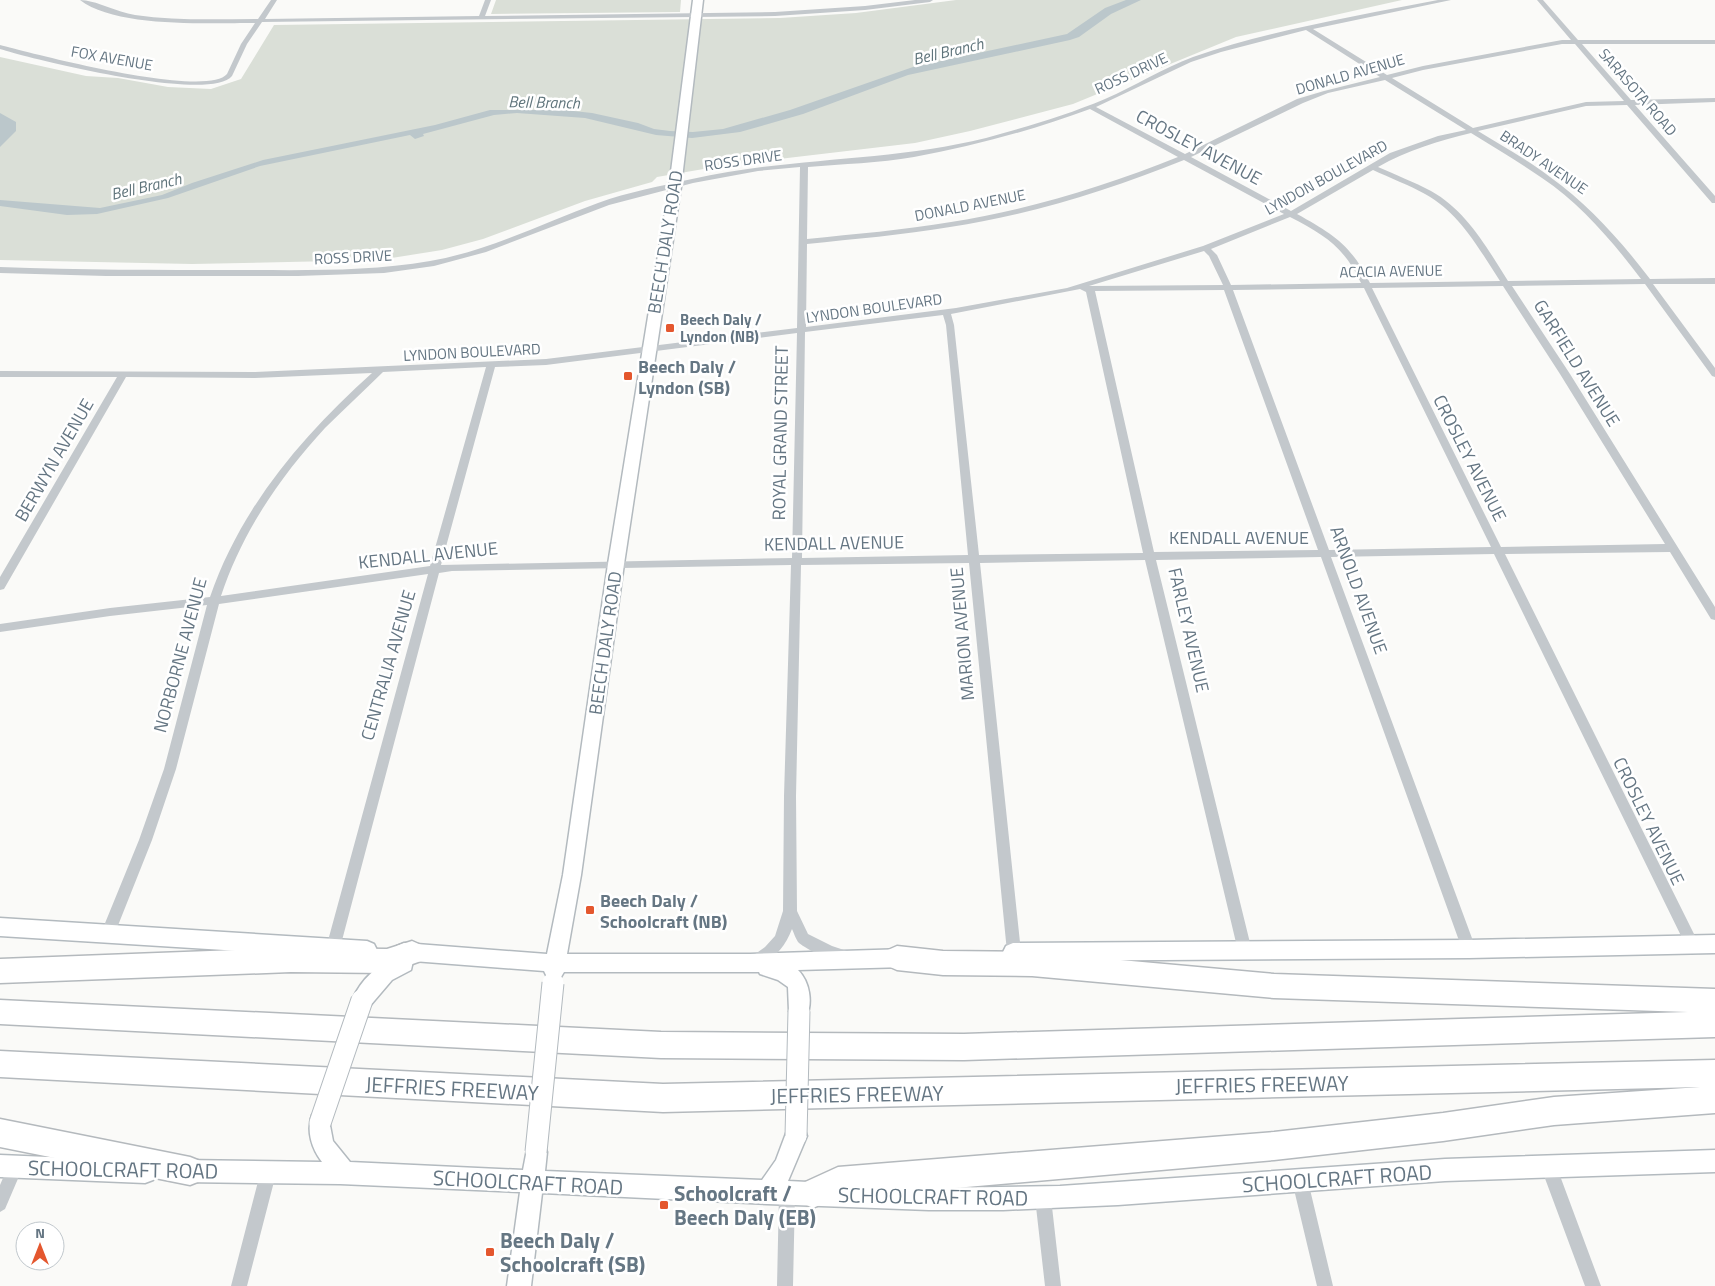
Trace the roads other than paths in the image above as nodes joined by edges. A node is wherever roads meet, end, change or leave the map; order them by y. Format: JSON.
{"nodes":[{"id":1,"x":83,"y":0,"type":"edge"},
{"id":2,"x":274,"y":0,"type":"edge"},
{"id":3,"x":488,"y":0,"type":"edge"},
{"id":4,"x":698,"y":0,"type":"edge"},
{"id":5,"x":930,"y":0,"type":"edge"},
{"id":6,"x":1448,"y":0,"type":"edge"},
{"id":7,"x":1540,"y":0,"type":"edge"},
{"id":8,"x":697,"y":15,"type":"junction"},
{"id":9,"x":481,"y":18,"type":"junction"},
{"id":10,"x":261,"y":21,"type":"junction"},
{"id":11,"x":1307,"y":28,"type":"junction"},
{"id":12,"x":1577,"y":42,"type":"junction"},
{"id":13,"x":1715,"y":42,"type":"edge"},
{"id":14,"x":0,"y":47,"type":"edge"},
{"id":15,"x":1385,"y":77,"type":"junction"},
{"id":16,"x":1715,"y":100,"type":"edge"},
{"id":17,"x":1629,"y":101,"type":"junction"},
{"id":18,"x":1091,"y":107,"type":"junction"},
{"id":19,"x":1472,"y":131,"type":"junction"},
{"id":20,"x":1184,"y":157,"type":"junction"},
{"id":21,"x":804,"y":166,"type":"junction"},
{"id":22,"x":1372,"y":167,"type":"junction"},
{"id":23,"x":675,"y":187,"type":"junction"},
{"id":24,"x":1715,"y":201,"type":"edge"},
{"id":25,"x":1291,"y":214,"type":"junction"},
{"id":26,"x":804,"y":242,"type":"junction"},
{"id":27,"x":1206,"y":248,"type":"junction"},
{"id":28,"x":0,"y":270,"type":"edge"},
{"id":29,"x":1715,"y":281,"type":"edge"},
{"id":30,"x":1645,"y":282,"type":"junction"},
{"id":31,"x":1507,"y":283,"type":"junction"},
{"id":32,"x":1368,"y":284,"type":"junction"},
{"id":33,"x":1228,"y":287,"type":"junction"},
{"id":34,"x":1090,"y":289,"type":"junction"},
{"id":35,"x":1068,"y":290,"type":"junction"},
{"id":36,"x":946,"y":312,"type":"junction"},
{"id":37,"x":801,"y":332,"type":"junction"},
{"id":38,"x":648,"y":350,"type":"junction"},
{"id":39,"x":491,"y":365,"type":"junction"},
{"id":40,"x":379,"y":371,"type":"junction"},
{"id":41,"x":0,"y":374,"type":"edge"},
{"id":42,"x":1715,"y":374,"type":"edge"},
{"id":43,"x":122,"y":376,"type":"junction"},
{"id":44,"x":1673,"y":548,"type":"junction"},
{"id":45,"x":1498,"y":550,"type":"junction"},
{"id":46,"x":1324,"y":554,"type":"junction"},
{"id":47,"x":1150,"y":555,"type":"junction"},
{"id":48,"x":975,"y":558,"type":"junction"},
{"id":49,"x":797,"y":560,"type":"junction"},
{"id":50,"x":616,"y":564,"type":"junction"},
{"id":51,"x":436,"y":568,"type":"junction"},
{"id":52,"x":0,"y":586,"type":"edge"},
{"id":53,"x":213,"y":600,"type":"junction"},
{"id":54,"x":1715,"y":616,"type":"edge"},
{"id":55,"x":0,"y":628,"type":"edge"},
{"id":56,"x":790,"y":911,"type":"junction"},
{"id":57,"x":0,"y":928,"type":"edge"},
{"id":58,"x":108,"y":933,"type":"junction"},
{"id":59,"x":1692,"y":944,"type":"junction"},
{"id":60,"x":1715,"y":944,"type":"edge"},
{"id":61,"x":333,"y":948,"type":"junction"},
{"id":62,"x":1469,"y":949,"type":"junction"},
{"id":63,"x":1245,"y":951,"type":"junction"},
{"id":64,"x":1014,"y":952,"type":"junction"},
{"id":65,"x":412,"y":953,"type":"junction"},
{"id":66,"x":438,"y":954,"type":"junction"},
{"id":67,"x":897,"y":958,"type":"junction"},
{"id":68,"x":858,"y":959,"type":"junction"},
{"id":69,"x":555,"y":962,"type":"junction"},
{"id":70,"x":750,"y":964,"type":"junction"},
{"id":71,"x":0,"y":971,"type":"edge"},
{"id":72,"x":553,"y":983,"type":"joint"},
{"id":73,"x":1715,"y":1001,"type":"edge"},
{"id":74,"x":0,"y":1012,"type":"edge"},
{"id":75,"x":1715,"y":1024,"type":"edge"},
{"id":76,"x":0,"y":1064,"type":"edge"},
{"id":77,"x":1715,"y":1073,"type":"edge"},
{"id":78,"x":1715,"y":1099,"type":"edge"},
{"id":79,"x":320,"y":1123,"type":"joint"},
{"id":80,"x":0,"y":1133,"type":"edge"},
{"id":81,"x":796,"y":1136,"type":"joint"},
{"id":82,"x":536,"y":1152,"type":"joint"},
{"id":83,"x":1715,"y":1161,"type":"edge"},
{"id":84,"x":1548,"y":1165,"type":"junction"},
{"id":85,"x":7,"y":1166,"type":"edge"},
{"id":86,"x":270,"y":1170,"type":"junction"},
{"id":87,"x":190,"y":1171,"type":"junction"},
{"id":88,"x":345,"y":1174,"type":"junction"},
{"id":89,"x":534,"y":1181,"type":"junction"},
{"id":90,"x":1300,"y":1181,"type":"junction"},
{"id":91,"x":789,"y":1193,"type":"junction"},
{"id":92,"x":1043,"y":1198,"type":"junction"},
{"id":93,"x":0,"y":1204,"type":"edge"},
{"id":94,"x":239,"y":1286,"type":"edge"},
{"id":95,"x":518,"y":1286,"type":"edge"},
{"id":96,"x":785,"y":1286,"type":"edge"},
{"id":97,"x":1053,"y":1286,"type":"edge"},
{"id":98,"x":1325,"y":1286,"type":"edge"},
{"id":99,"x":1593,"y":1286,"type":"edge"}],
"edges":[{"from":1,"to":10,"type":"street"},
{"from":2,"to":10,"type":"street"},
{"from":3,"to":9,"type":"street"},
{"from":4,"to":8,"type":"main road","name":"BEECH DALY ROAD"},
{"from":5,"to":8,"type":"street"},
{"from":6,"to":11,"type":"street","name":"ROSS DRIVE"},
{"from":7,"to":12,"type":"street","name":"SARASOTA ROAD"},
{"from":8,"to":9,"type":"street"},
{"from":8,"to":23,"type":"main road","name":"BEECH DALY ROAD"},
{"from":9,"to":10,"type":"street"},
{"from":10,"to":14,"type":"street","name":"FOX AVENUE"},
{"from":11,"to":15,"type":"street","name":"BRADY AVENUE"},
{"from":11,"to":18,"type":"street","name":"ROSS DRIVE"},
{"from":12,"to":13,"type":"street","name":"DONALD AVENUE"},
{"from":12,"to":15,"type":"street","name":"DONALD AVENUE"},
{"from":12,"to":17,"type":"street","name":"SARASOTA ROAD"},
{"from":15,"to":19,"type":"street","name":"BRADY AVENUE"},
{"from":15,"to":20,"type":"street","name":"DONALD AVENUE"},
{"from":16,"to":17,"type":"street","name":"LYNDON BOULEVARD"},
{"from":17,"to":19,"type":"street","name":"LYNDON BOULEVARD"},
{"from":17,"to":24,"type":"street","name":"SARASOTA ROAD"},
{"from":18,"to":20,"type":"street","name":"CROSLEY AVENUE"},
{"from":18,"to":21,"type":"street","name":"ROSS DRIVE"},
{"from":19,"to":22,"type":"street","name":"LYNDON BOULEVARD"},
{"from":19,"to":30,"type":"street","name":"BRADY AVENUE"},
{"from":20,"to":25,"type":"street","name":"CROSLEY AVENUE"},
{"from":20,"to":26,"type":"street","name":"DONALD AVENUE"},
{"from":21,"to":23,"type":"street","name":"ROSS DRIVE"},
{"from":21,"to":26,"type":"street","name":"ROYAL GRAND STREET"},
{"from":22,"to":25,"type":"street","name":"LYNDON BOULEVARD"},
{"from":22,"to":31,"type":"street","name":"GARFIELD AVENUE"},
{"from":23,"to":28,"type":"street","name":"ROSS DRIVE"},
{"from":23,"to":38,"type":"main road","name":"BEECH DALY ROAD"},
{"from":25,"to":27,"type":"street","name":"LYNDON BOULEVARD"},
{"from":25,"to":32,"type":"street","name":"CROSLEY AVENUE"},
{"from":26,"to":37,"type":"street","name":"ROYAL GRAND STREET"},
{"from":27,"to":33,"type":"street","name":"ARNOLD AVENUE"},
{"from":27,"to":35,"type":"street","name":"LYNDON BOULEVARD"},
{"from":29,"to":30,"type":"street","name":"ACACIA AVENUE"},
{"from":30,"to":31,"type":"street","name":"ACACIA AVENUE"},
{"from":30,"to":42,"type":"street","name":"BRADY AVENUE"},
{"from":31,"to":32,"type":"street","name":"ACACIA AVENUE"},
{"from":31,"to":44,"type":"street","name":"GARFIELD AVENUE"},
{"from":32,"to":33,"type":"street","name":"ACACIA AVENUE"},
{"from":32,"to":45,"type":"street","name":"CROSLEY AVENUE"},
{"from":33,"to":34,"type":"street","name":"ACACIA AVENUE"},
{"from":33,"to":46,"type":"street","name":"ARNOLD AVENUE"},
{"from":34,"to":35,"type":"street","name":"ACACIA AVENUE"},
{"from":34,"to":47,"type":"street","name":"FARLEY AVENUE"},
{"from":35,"to":36,"type":"street","name":"LYNDON BOULEVARD"},
{"from":36,"to":37,"type":"street","name":"LYNDON BOULEVARD"},
{"from":36,"to":48,"type":"street","name":"MARION AVENUE"},
{"from":37,"to":38,"type":"street","name":"LYNDON BOULEVARD"},
{"from":37,"to":49,"type":"street","name":"ROYAL GRAND STREET"},
{"from":38,"to":39,"type":"street","name":"LYNDON BOULEVARD"},
{"from":38,"to":50,"type":"main road","name":"BEECH DALY ROAD"},
{"from":39,"to":40,"type":"street","name":"LYNDON BOULEVARD"},
{"from":39,"to":51,"type":"street","name":"CENTRALIA AVENUE"},
{"from":40,"to":43,"type":"street","name":"LYNDON BOULEVARD"},
{"from":40,"to":53,"type":"street","name":"NORBORNE AVENUE"},
{"from":41,"to":43,"type":"street","name":"LYNDON BOULEVARD"},
{"from":43,"to":52,"type":"street","name":"BERWYN AVENUE"},
{"from":44,"to":45,"type":"street","name":"KENDALL AVENUE"},
{"from":44,"to":54,"type":"street","name":"GARFIELD AVENUE"},
{"from":45,"to":46,"type":"street","name":"KENDALL AVENUE"},
{"from":45,"to":59,"type":"street","name":"CROSLEY AVENUE"},
{"from":46,"to":47,"type":"street","name":"KENDALL AVENUE"},
{"from":46,"to":62,"type":"street","name":"ARNOLD AVENUE"},
{"from":47,"to":48,"type":"street","name":"KENDALL AVENUE"},
{"from":47,"to":63,"type":"street","name":"FARLEY AVENUE"},
{"from":48,"to":49,"type":"street","name":"KENDALL AVENUE"},
{"from":48,"to":64,"type":"street","name":"MARION AVENUE"},
{"from":49,"to":50,"type":"street","name":"KENDALL AVENUE"},
{"from":49,"to":56,"type":"street","name":"ROYAL GRAND STREET"},
{"from":50,"to":51,"type":"street","name":"KENDALL AVENUE"},
{"from":50,"to":69,"type":"main road","name":"BEECH DALY ROAD"},
{"from":51,"to":53,"type":"street","name":"KENDALL AVENUE"},
{"from":51,"to":61,"type":"street","name":"CENTRALIA AVENUE"},
{"from":53,"to":55,"type":"street","name":"KENDALL AVENUE"},
{"from":53,"to":58,"type":"street","name":"NORBORNE AVENUE"},
{"from":56,"to":68,"type":"street","name":"ROYAL GRAND STREET"},
{"from":56,"to":70,"type":"street","name":"ROYAL GRAND STREET"},
{"from":57,"to":58,"type":"main road"},
{"from":58,"to":61,"type":"main road"},
{"from":59,"to":60,"type":"main road"},
{"from":59,"to":62,"type":"main road"},
{"from":61,"to":65,"type":"main road"},
{"from":62,"to":63,"type":"main road"},
{"from":63,"to":64,"type":"main road"},
{"from":64,"to":67,"type":"main road"},
{"from":65,"to":66,"type":"main road"},
{"from":65,"to":71,"type":"highway"},
{"from":66,"to":69,"type":"main road"},
{"from":66,"to":79,"type":"main road","bridge":true},
{"from":67,"to":68,"type":"main road"},
{"from":67,"to":73,"type":"highway"},
{"from":68,"to":70,"type":"main road"},
{"from":69,"to":70,"type":"main road"},
{"from":69,"to":72,"type":"main road","name":"BEECH DALY ROAD"},
{"from":70,"to":81,"type":"main road","bridge":true},
{"from":72,"to":82,"type":"main road","name":"BEECH DALY ROAD","bridge":true},
{"from":74,"to":75,"type":"highway"},
{"from":76,"to":77,"type":"highway","name":"JEFFRIES FREEWAY"},
{"from":78,"to":91,"type":"highway"},
{"from":79,"to":88,"type":"main road"},
{"from":80,"to":87,"type":"highway"},
{"from":81,"to":91,"type":"main road"},
{"from":82,"to":89,"type":"main road","name":"BEECH DALY ROAD"},
{"from":83,"to":84,"type":"main road","name":"SCHOOLCRAFT ROAD"},
{"from":84,"to":90,"type":"main road","name":"SCHOOLCRAFT ROAD"},
{"from":84,"to":99,"type":"street"},
{"from":85,"to":87,"type":"main road","name":"SCHOOLCRAFT ROAD"},
{"from":85,"to":93,"type":"street"},
{"from":86,"to":87,"type":"main road","name":"SCHOOLCRAFT ROAD"},
{"from":86,"to":88,"type":"main road","name":"SCHOOLCRAFT ROAD"},
{"from":86,"to":94,"type":"street"},
{"from":88,"to":89,"type":"main road","name":"SCHOOLCRAFT ROAD"},
{"from":89,"to":91,"type":"main road","name":"SCHOOLCRAFT ROAD"},
{"from":89,"to":95,"type":"main road","name":"BEECH DALY ROAD"},
{"from":90,"to":92,"type":"main road","name":"SCHOOLCRAFT ROAD"},
{"from":90,"to":98,"type":"street"},
{"from":91,"to":92,"type":"main road","name":"SCHOOLCRAFT ROAD"},
{"from":91,"to":96,"type":"street"},
{"from":92,"to":97,"type":"street"}]}
